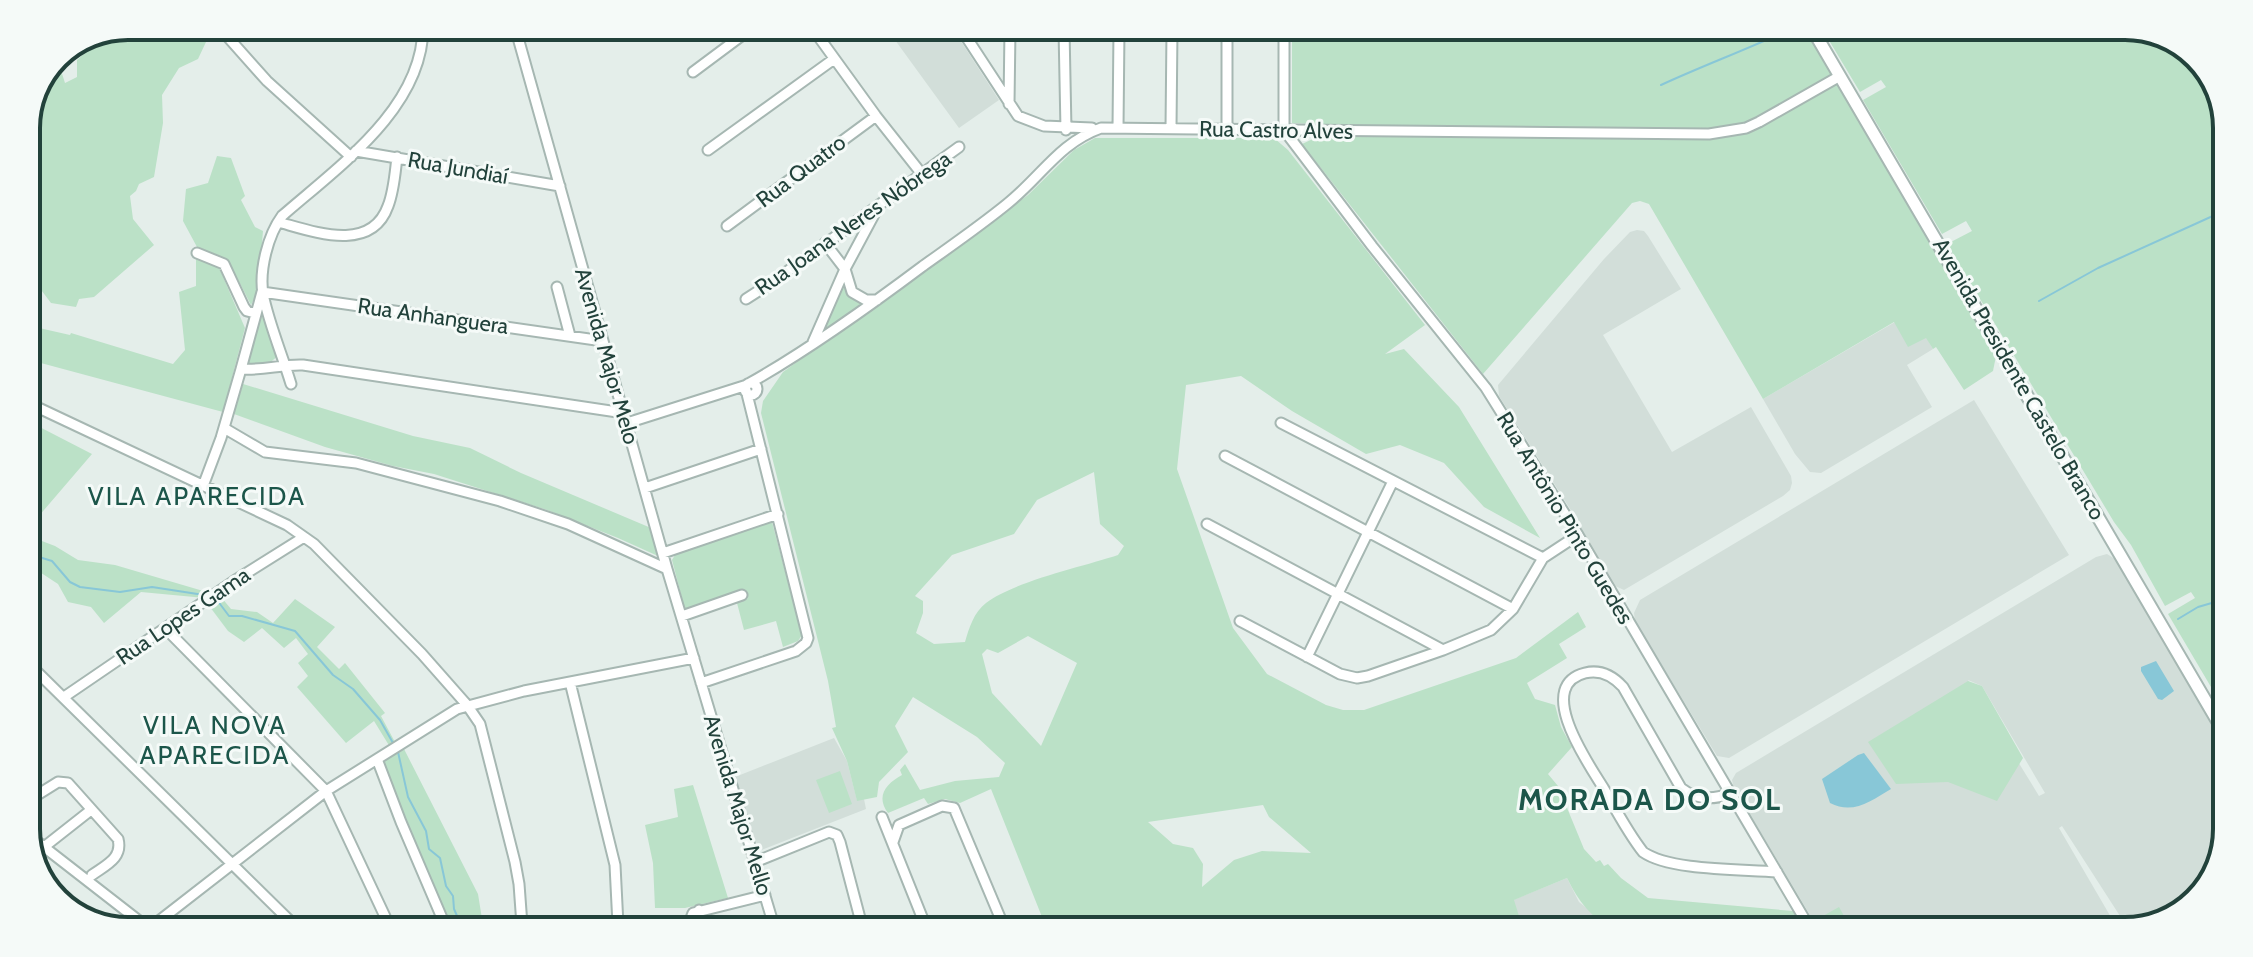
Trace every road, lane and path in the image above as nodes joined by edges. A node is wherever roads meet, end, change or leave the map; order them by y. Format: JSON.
{"nodes":[{"id":1,"x":230,"y":40,"type":"edge"},
{"id":2,"x":422,"y":40,"type":"edge"},
{"id":3,"x":519,"y":40,"type":"edge"},
{"id":4,"x":736,"y":40,"type":"edge"},
{"id":5,"x":821,"y":40,"type":"edge"},
{"id":6,"x":968,"y":40,"type":"edge"},
{"id":7,"x":1010,"y":40,"type":"edge"},
{"id":8,"x":1064,"y":40,"type":"edge"},
{"id":9,"x":1119,"y":40,"type":"edge"},
{"id":10,"x":1172,"y":40,"type":"edge"},
{"id":11,"x":1227,"y":40,"type":"edge"},
{"id":12,"x":1284,"y":40,"type":"edge"},
{"id":13,"x":1819,"y":40,"type":"edge"},
{"id":14,"x":834,"y":59,"type":"junction"},
{"id":15,"x":693,"y":72,"type":"dead end"},
{"id":16,"x":1840,"y":76,"type":"junction"},
{"id":17,"x":1009,"y":104,"type":"junction"},
{"id":18,"x":876,"y":116,"type":"junction"},
{"id":19,"x":1064,"y":127,"type":"junction"},
{"id":20,"x":1101,"y":128,"type":"junction"},
{"id":21,"x":1118,"y":128,"type":"junction"},
{"id":22,"x":1171,"y":128,"type":"junction"},
{"id":23,"x":1227,"y":129,"type":"junction"},
{"id":24,"x":1284,"y":130,"type":"junction"},
{"id":25,"x":1073,"y":140,"type":"junction"},
{"id":26,"x":959,"y":147,"type":"dead end"},
{"id":27,"x":708,"y":150,"type":"dead end"},
{"id":28,"x":354,"y":154,"type":"junction"},
{"id":29,"x":397,"y":157,"type":"junction"},
{"id":30,"x":921,"y":173,"type":"junction"},
{"id":31,"x":560,"y":186,"type":"junction"},
{"id":32,"x":877,"y":208,"type":"junction"},
{"id":33,"x":278,"y":222,"type":"junction"},
{"id":34,"x":727,"y":226,"type":"dead end"},
{"id":35,"x":825,"y":243,"type":"junction"},
{"id":36,"x":197,"y":253,"type":"dead end"},
{"id":37,"x":845,"y":269,"type":"junction"},
{"id":38,"x":557,"y":287,"type":"dead end"},
{"id":39,"x":262,"y":292,"type":"junction"},
{"id":40,"x":746,"y":299,"type":"dead end"},
{"id":41,"x":877,"y":300,"type":"junction"},
{"id":42,"x":255,"y":313,"type":"junction"},
{"id":43,"x":570,"y":336,"type":"junction"},
{"id":44,"x":603,"y":341,"type":"junction"},
{"id":45,"x":812,"y":345,"type":"junction"},
{"id":46,"x":285,"y":364,"type":"junction"},
{"id":47,"x":241,"y":369,"type":"junction"},
{"id":48,"x":291,"y":384,"type":"dead end"},
{"id":49,"x":751,"y":388,"type":"junction"},
{"id":50,"x":40,"y":409,"type":"edge"},
{"id":51,"x":625,"y":418,"type":"junction"},
{"id":52,"x":1281,"y":423,"type":"dead end"},
{"id":53,"x":224,"y":428,"type":"junction"},
{"id":54,"x":761,"y":449,"type":"junction"},
{"id":55,"x":1225,"y":456,"type":"dead end"},
{"id":56,"x":1393,"y":481,"type":"junction"},
{"id":57,"x":203,"y":486,"type":"junction"},
{"id":58,"x":645,"y":488,"type":"junction"},
{"id":59,"x":778,"y":514,"type":"junction"},
{"id":60,"x":1207,"y":524,"type":"dead end"},
{"id":61,"x":1368,"y":532,"type":"junction"},
{"id":62,"x":1578,"y":535,"type":"junction"},
{"id":63,"x":304,"y":537,"type":"junction"},
{"id":64,"x":663,"y":553,"type":"junction"},
{"id":65,"x":1543,"y":558,"type":"junction"},
{"id":66,"x":667,"y":569,"type":"junction"},
{"id":67,"x":1338,"y":593,"type":"junction"},
{"id":68,"x":742,"y":595,"type":"dead end"},
{"id":69,"x":1513,"y":609,"type":"junction"},
{"id":70,"x":682,"y":616,"type":"junction"},
{"id":71,"x":1240,"y":621,"type":"dead end"},
{"id":72,"x":165,"y":628,"type":"junction"},
{"id":73,"x":1443,"y":650,"type":"junction"},
{"id":74,"x":1307,"y":657,"type":"junction"},
{"id":75,"x":694,"y":658,"type":"junction"},
{"id":76,"x":40,"y":674,"type":"edge"},
{"id":77,"x":570,"y":682,"type":"junction"},
{"id":78,"x":701,"y":683,"type":"junction"},
{"id":79,"x":64,"y":697,"type":"junction"},
{"id":80,"x":467,"y":705,"type":"junction"},
{"id":81,"x":2213,"y":713,"type":"edge"},
{"id":82,"x":377,"y":759,"type":"junction"},
{"id":83,"x":326,"y":791,"type":"junction"},
{"id":84,"x":40,"y":793,"type":"edge"},
{"id":85,"x":1729,"y":794,"type":"junction"},
{"id":86,"x":91,"y":810,"type":"junction"},
{"id":87,"x":899,"y":825,"type":"junction"},
{"id":88,"x":893,"y":842,"type":"junction"},
{"id":89,"x":44,"y":847,"type":"joint"},
{"id":90,"x":755,"y":862,"type":"junction"},
{"id":91,"x":235,"y":864,"type":"junction"},
{"id":92,"x":1777,"y":872,"type":"junction"},
{"id":93,"x":92,"y":875,"type":"dead end"},
{"id":94,"x":765,"y":895,"type":"junction"},
{"id":95,"x":699,"y":910,"type":"junction"},
{"id":96,"x":134,"y":917,"type":"edge"},
{"id":97,"x":164,"y":917,"type":"edge"},
{"id":98,"x":286,"y":917,"type":"edge"},
{"id":99,"x":385,"y":917,"type":"edge"},
{"id":100,"x":442,"y":917,"type":"edge"},
{"id":101,"x":521,"y":917,"type":"edge"},
{"id":102,"x":618,"y":917,"type":"edge"},
{"id":103,"x":690,"y":917,"type":"edge"},
{"id":104,"x":701,"y":917,"type":"edge"},
{"id":105,"x":771,"y":917,"type":"edge"},
{"id":106,"x":860,"y":917,"type":"edge"},
{"id":107,"x":922,"y":917,"type":"edge"},
{"id":108,"x":1000,"y":917,"type":"edge"},
{"id":109,"x":1803,"y":917,"type":"edge"}],
"edges":[{"from":1,"to":28,"type":"street"},
{"from":2,"to":28,"type":"street"},
{"from":3,"to":31,"type":"street","name":"Avenida Major Melo"},
{"from":4,"to":15,"type":"street"},
{"from":5,"to":14,"type":"street"},
{"from":6,"to":17,"type":"street"},
{"from":7,"to":17,"type":"street"},
{"from":8,"to":19,"type":"street"},
{"from":9,"to":21,"type":"street"},
{"from":10,"to":22,"type":"street"},
{"from":11,"to":23,"type":"street"},
{"from":12,"to":24,"type":"street"},
{"from":13,"to":16,"type":"street","name":"Avenida Presidente Castelo Branco"},
{"from":14,"to":18,"type":"street"},
{"from":14,"to":27,"type":"street"},
{"from":16,"to":24,"type":"street","name":"Rua Castro Alves"},
{"from":16,"to":81,"type":"street","name":"Avenida Presidente Castelo Branco"},
{"from":17,"to":19,"type":"street"},
{"from":18,"to":30,"type":"street"},
{"from":18,"to":34,"type":"street","name":"Rua Quatro"},
{"from":19,"to":20,"type":"street"},
{"from":19,"to":25,"type":"street"},
{"from":20,"to":21,"type":"street","name":"Rua Castro Alves"},
{"from":20,"to":25,"type":"street","name":"Rua Castro Alves"},
{"from":21,"to":22,"type":"street","name":"Rua Castro Alves"},
{"from":22,"to":23,"type":"street","name":"Rua Castro Alves"},
{"from":23,"to":24,"type":"street","name":"Rua Castro Alves"},
{"from":24,"to":62,"type":"street","name":"Rua Antônio Pinto Guedes"},
{"from":25,"to":41,"type":"street","name":"Rua Castro Alves"},
{"from":26,"to":30,"type":"street","name":"Rua Joana Neres Nóbrega"},
{"from":28,"to":29,"type":"street","name":"Rua Jundiaí"},
{"from":28,"to":33,"type":"street"},
{"from":29,"to":31,"type":"street","name":"Rua Jundiaí"},
{"from":29,"to":33,"type":"street"},
{"from":30,"to":32,"type":"street","name":"Rua Joana Neres Nóbrega"},
{"from":31,"to":44,"type":"street","name":"Avenida Major Melo"},
{"from":32,"to":35,"type":"street","name":"Rua Joana Neres Nóbrega"},
{"from":32,"to":37,"type":"street"},
{"from":33,"to":39,"type":"street"},
{"from":35,"to":37,"type":"street"},
{"from":35,"to":40,"type":"street","name":"Rua Joana Neres Nóbrega"},
{"from":36,"to":42,"type":"street"},
{"from":37,"to":41,"type":"street"},
{"from":37,"to":45,"type":"street"},
{"from":38,"to":43,"type":"street"},
{"from":39,"to":42,"type":"street"},
{"from":39,"to":43,"type":"street","name":"Rua Anhanguera"},
{"from":39,"to":46,"type":"street"},
{"from":41,"to":45,"type":"street","name":"Rua Castro Alves"},
{"from":42,"to":47,"type":"street"},
{"from":43,"to":44,"type":"street","name":"Rua Anhanguera"},
{"from":44,"to":51,"type":"street","name":"Avenida Major Melo"},
{"from":45,"to":49,"type":"street","name":"Rua Castro Alves"},
{"from":46,"to":47,"type":"street"},
{"from":46,"to":48,"type":"street"},
{"from":46,"to":51,"type":"street"},
{"from":47,"to":53,"type":"street"},
{"from":49,"to":51,"type":"street","name":"Rua Castro Alves"},
{"from":49,"to":54,"type":"street"},
{"from":50,"to":57,"type":"street"},
{"from":51,"to":58,"type":"street","name":"Avenida Major Melo"},
{"from":52,"to":56,"type":"street"},
{"from":53,"to":57,"type":"street"},
{"from":53,"to":66,"type":"street"},
{"from":54,"to":58,"type":"street"},
{"from":54,"to":59,"type":"street"},
{"from":55,"to":61,"type":"street"},
{"from":56,"to":61,"type":"street"},
{"from":56,"to":65,"type":"street"},
{"from":57,"to":63,"type":"street"},
{"from":58,"to":64,"type":"street","name":"Avenida Major Melo"},
{"from":59,"to":64,"type":"street"},
{"from":59,"to":78,"type":"street"},
{"from":60,"to":67,"type":"street"},
{"from":61,"to":67,"type":"street"},
{"from":61,"to":69,"type":"street"},
{"from":62,"to":65,"type":"street"},
{"from":62,"to":85,"type":"street","name":"Rua Antônio Pinto Guedes"},
{"from":63,"to":72,"type":"street","name":"Rua Lopes Gama"},
{"from":63,"to":80,"type":"street"},
{"from":64,"to":66,"type":"street","name":"Avenida Major Melo"},
{"from":65,"to":69,"type":"street"},
{"from":66,"to":70,"type":"street","name":"Avenida Major Melo"},
{"from":67,"to":73,"type":"street"},
{"from":67,"to":74,"type":"street"},
{"from":68,"to":70,"type":"street"},
{"from":69,"to":73,"type":"street"},
{"from":70,"to":75,"type":"street","name":"Avenida Major Melo"},
{"from":71,"to":74,"type":"street"},
{"from":72,"to":79,"type":"street","name":"Rua Lopes Gama"},
{"from":72,"to":83,"type":"street"},
{"from":73,"to":74,"type":"street"},
{"from":75,"to":77,"type":"street"},
{"from":75,"to":78,"type":"street","name":"Avenida Major Melo"},
{"from":76,"to":79,"type":"street"},
{"from":77,"to":80,"type":"street"},
{"from":77,"to":102,"type":"street"},
{"from":78,"to":90,"type":"street","name":"Avenida Major Mello"},
{"from":79,"to":91,"type":"street"},
{"from":80,"to":82,"type":"street"},
{"from":80,"to":101,"type":"street"},
{"from":82,"to":83,"type":"street"},
{"from":82,"to":100,"type":"street"},
{"from":83,"to":91,"type":"street"},
{"from":83,"to":99,"type":"street"},
{"from":84,"to":86,"type":"street"},
{"from":85,"to":92,"type":"street","name":"Rua Antônio Pinto Guedes"},
{"from":85,"to":92,"type":"street"},
{"from":86,"to":89,"type":"street"},
{"from":86,"to":93,"type":"street"},
{"from":87,"to":88,"type":"street"},
{"from":87,"to":88,"type":"street"},
{"from":87,"to":108,"type":"street"},
{"from":88,"to":107,"type":"street"},
{"from":89,"to":96,"type":"street"},
{"from":90,"to":94,"type":"street","name":"Avenida Major Mello"},
{"from":90,"to":106,"type":"street"},
{"from":91,"to":97,"type":"street"},
{"from":91,"to":98,"type":"street"},
{"from":92,"to":109,"type":"street","name":"Rua Antônio Pinto Guedes"},
{"from":94,"to":95,"type":"street"},
{"from":94,"to":105,"type":"street","name":"Avenida Major Mello"},
{"from":95,"to":103,"type":"street"},
{"from":95,"to":104,"type":"street"}]}
